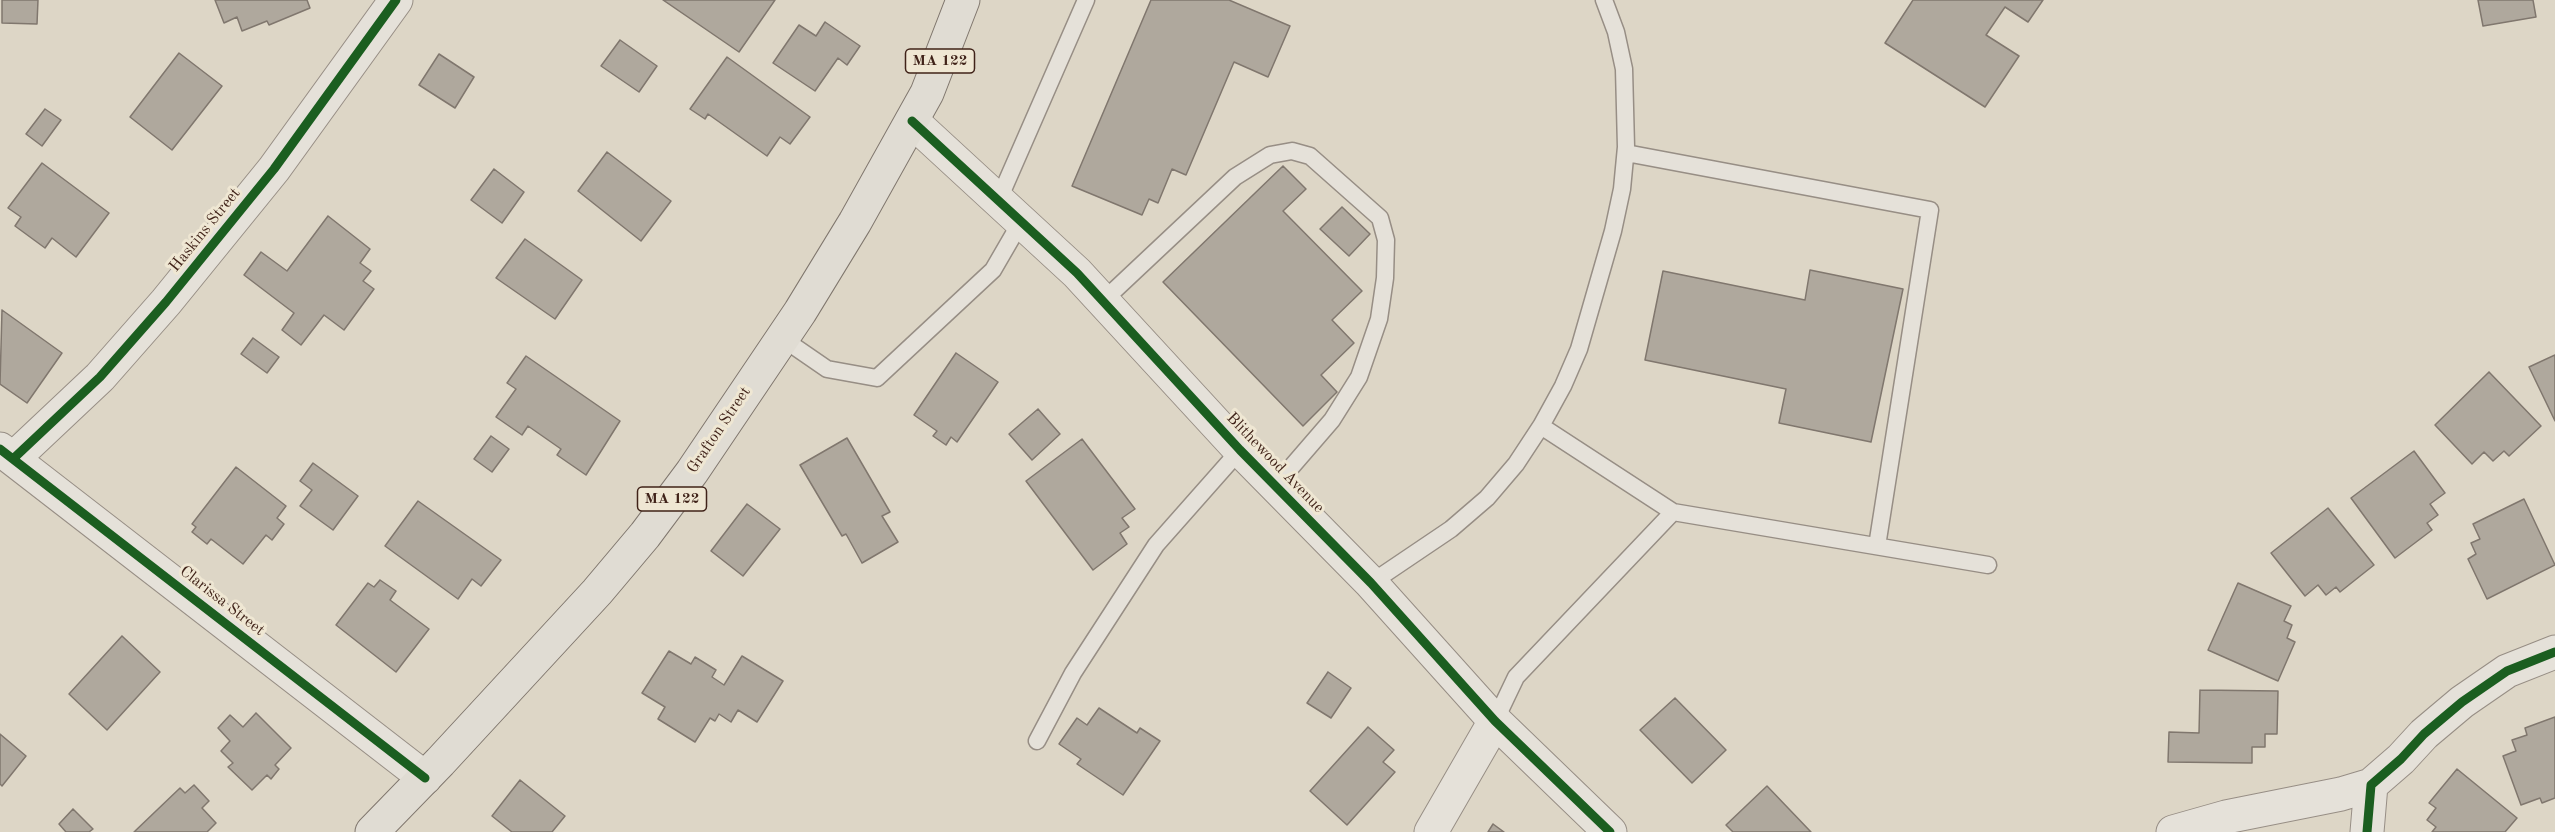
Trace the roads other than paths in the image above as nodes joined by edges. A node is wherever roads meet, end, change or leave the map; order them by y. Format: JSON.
{"nodes":[{"id":1,"x":396,"y":0,"type":"edge"},
{"id":2,"x":963,"y":0,"type":"edge"},
{"id":3,"x":1086,"y":0,"type":"edge"},
{"id":4,"x":1604,"y":0,"type":"edge"},
{"id":5,"x":912,"y":121,"type":"junction"},
{"id":6,"x":1626,"y":153,"type":"junction"},
{"id":7,"x":1010,"y":209,"type":"junction"},
{"id":8,"x":1103,"y":301,"type":"junction"},
{"id":9,"x":782,"y":338,"type":"junction"},
{"id":10,"x":1541,"y":426,"type":"junction"},
{"id":11,"x":1240,"y":450,"type":"junction"},
{"id":12,"x":7,"y":454,"type":"edge"},
{"id":13,"x":1275,"y":486,"type":"junction"},
{"id":14,"x":1672,"y":512,"type":"junction"},
{"id":15,"x":1877,"y":546,"type":"junction"},
{"id":16,"x":1988,"y":565,"type":"dead end"},
{"id":17,"x":1371,"y":583,"type":"junction"},
{"id":18,"x":2555,"y":652,"type":"edge"},
{"id":19,"x":1495,"y":721,"type":"junction"},
{"id":20,"x":1037,"y":741,"type":"dead end"},
{"id":21,"x":424,"y":778,"type":"junction"},
{"id":22,"x":2371,"y":785,"type":"junction"},
{"id":23,"x":372,"y":832,"type":"edge"},
{"id":24,"x":1431,"y":832,"type":"edge"},
{"id":25,"x":1610,"y":832,"type":"edge"},
{"id":26,"x":2173,"y":832,"type":"edge"},
{"id":27,"x":2367,"y":832,"type":"edge"}],
"edges":[{"from":1,"to":12,"type":"street","name":"Haskins Street"},
{"from":2,"to":5,"type":"highway","name":"Grafton Street","number":"MA 122"},
{"from":3,"to":7,"type":"lane"},
{"from":4,"to":6,"type":"lane"},
{"from":5,"to":7,"type":"street","name":"Blithewood Avenue"},
{"from":5,"to":9,"type":"highway","name":"Grafton Street","number":"MA 122"},
{"from":6,"to":10,"type":"lane"},
{"from":6,"to":15,"type":"lane"},
{"from":7,"to":8,"type":"street","name":"Blithewood Avenue"},
{"from":7,"to":9,"type":"lane"},
{"from":8,"to":11,"type":"street","name":"Blithewood Avenue"},
{"from":8,"to":13,"type":"lane"},
{"from":9,"to":21,"type":"highway","name":"Grafton Street","number":"MA 122"},
{"from":10,"to":14,"type":"lane"},
{"from":10,"to":17,"type":"lane"},
{"from":11,"to":13,"type":"street","name":"Blithewood Avenue"},
{"from":11,"to":20,"type":"lane"},
{"from":12,"to":21,"type":"street","name":"Clarissa Street"},
{"from":13,"to":17,"type":"street","name":"Blithewood Avenue"},
{"from":14,"to":15,"type":"lane"},
{"from":14,"to":19,"type":"lane"},
{"from":15,"to":16,"type":"lane"},
{"from":17,"to":19,"type":"street","name":"Blithewood Avenue"},
{"from":18,"to":22,"type":"street"},
{"from":19,"to":24,"type":"street"},
{"from":19,"to":25,"type":"street","name":"Blithewood Avenue"},
{"from":21,"to":23,"type":"highway","name":"Grafton Street","number":"MA 122"},
{"from":22,"to":26,"type":"street"},
{"from":22,"to":27,"type":"street"}]}
